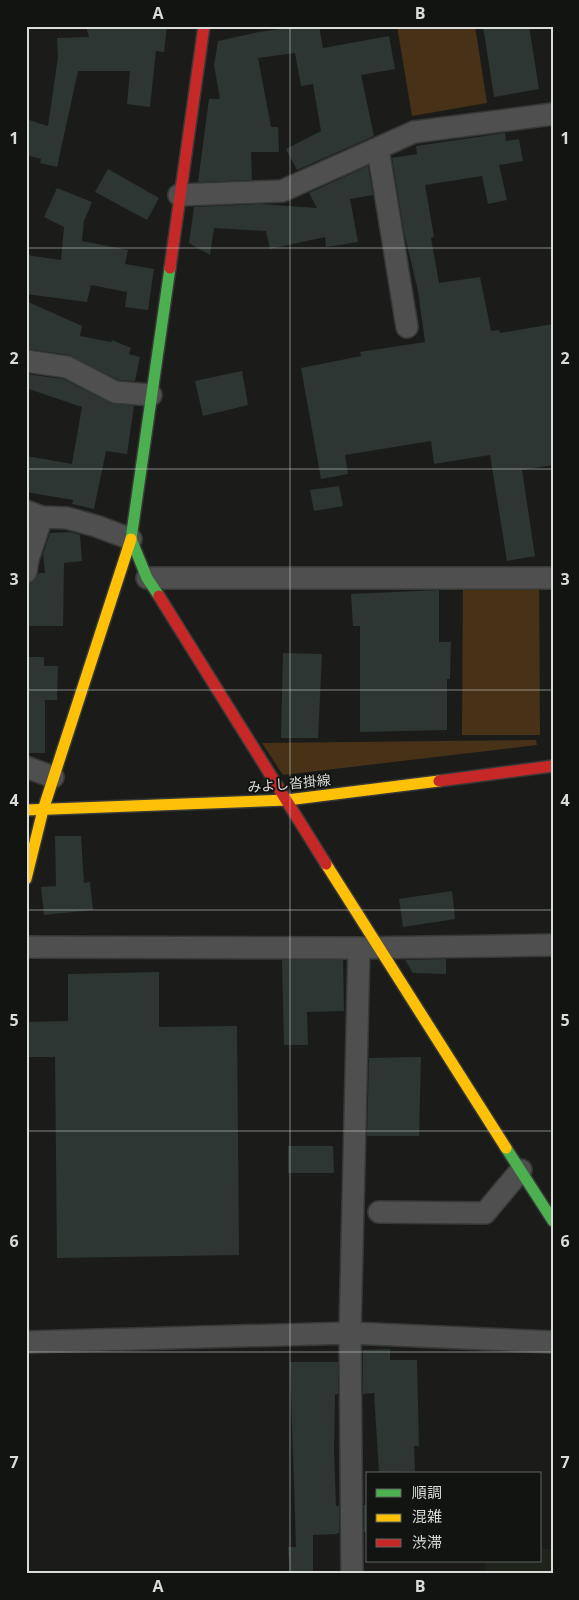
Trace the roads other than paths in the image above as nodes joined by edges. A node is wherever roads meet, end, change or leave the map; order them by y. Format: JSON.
{"nodes":[{"id":1,"x":204,"y":26,"type":"edge"},
{"id":2,"x":553,"y":114,"type":"edge"},
{"id":3,"x":378,"y":149,"type":"junction"},
{"id":4,"x":179,"y":195,"type":"junction"},
{"id":5,"x":407,"y":327,"type":"dead end"},
{"id":6,"x":26,"y":361,"type":"edge"},
{"id":7,"x":151,"y":395,"type":"junction"},
{"id":8,"x":34,"y":514,"type":"edge"},
{"id":9,"x":131,"y":539,"type":"junction"},
{"id":10,"x":26,"y":572,"type":"edge"},
{"id":11,"x":147,"y":578,"type":"junction"},
{"id":12,"x":553,"y":578,"type":"edge"},
{"id":13,"x":553,"y":766,"type":"edge"},
{"id":14,"x":26,"y":767,"type":"edge"},
{"id":15,"x":53,"y":777,"type":"junction"},
{"id":16,"x":287,"y":800,"type":"junction"},
{"id":17,"x":26,"y":810,"type":"edge"},
{"id":18,"x":43,"y":810,"type":"junction"},
{"id":19,"x":26,"y":879,"type":"edge"},
{"id":20,"x":553,"y":945,"type":"edge"},
{"id":21,"x":26,"y":947,"type":"edge"},
{"id":22,"x":368,"y":947,"type":"junction"},
{"id":23,"x":521,"y":1170,"type":"junction"},
{"id":24,"x":378,"y":1212,"type":"dead end"},
{"id":25,"x":553,"y":1221,"type":"edge"},
{"id":26,"x":350,"y":1333,"type":"junction"},
{"id":27,"x":26,"y":1342,"type":"edge"},
{"id":28,"x":553,"y":1342,"type":"edge"},
{"id":29,"x":352,"y":1574,"type":"edge"}],
"edges":[{"from":1,"to":4,"type":"street"},
{"from":2,"to":3,"type":"street"},
{"from":3,"to":4,"type":"street"},
{"from":3,"to":5,"type":"street"},
{"from":4,"to":7,"type":"street"},
{"from":6,"to":7,"type":"street"},
{"from":7,"to":9,"type":"street"},
{"from":8,"to":9,"type":"street"},
{"from":8,"to":10,"type":"street"},
{"from":9,"to":11,"type":"street"},
{"from":9,"to":15,"type":"street"},
{"from":11,"to":12,"type":"street"},
{"from":11,"to":16,"type":"street"},
{"from":13,"to":16,"type":"street","name":"みよし沓掛線"},
{"from":14,"to":15,"type":"street"},
{"from":15,"to":18,"type":"street"},
{"from":16,"to":18,"type":"street","name":"みよし沓掛線"},
{"from":16,"to":22,"type":"street"},
{"from":17,"to":18,"type":"street","name":"みよし沓掛線"},
{"from":18,"to":19,"type":"street"},
{"from":20,"to":22,"type":"street"},
{"from":21,"to":22,"type":"street"},
{"from":22,"to":23,"type":"street"},
{"from":22,"to":26,"type":"street"},
{"from":23,"to":24,"type":"street"},
{"from":23,"to":25,"type":"street"},
{"from":26,"to":27,"type":"street"},
{"from":26,"to":28,"type":"street"},
{"from":26,"to":29,"type":"street"}]}
